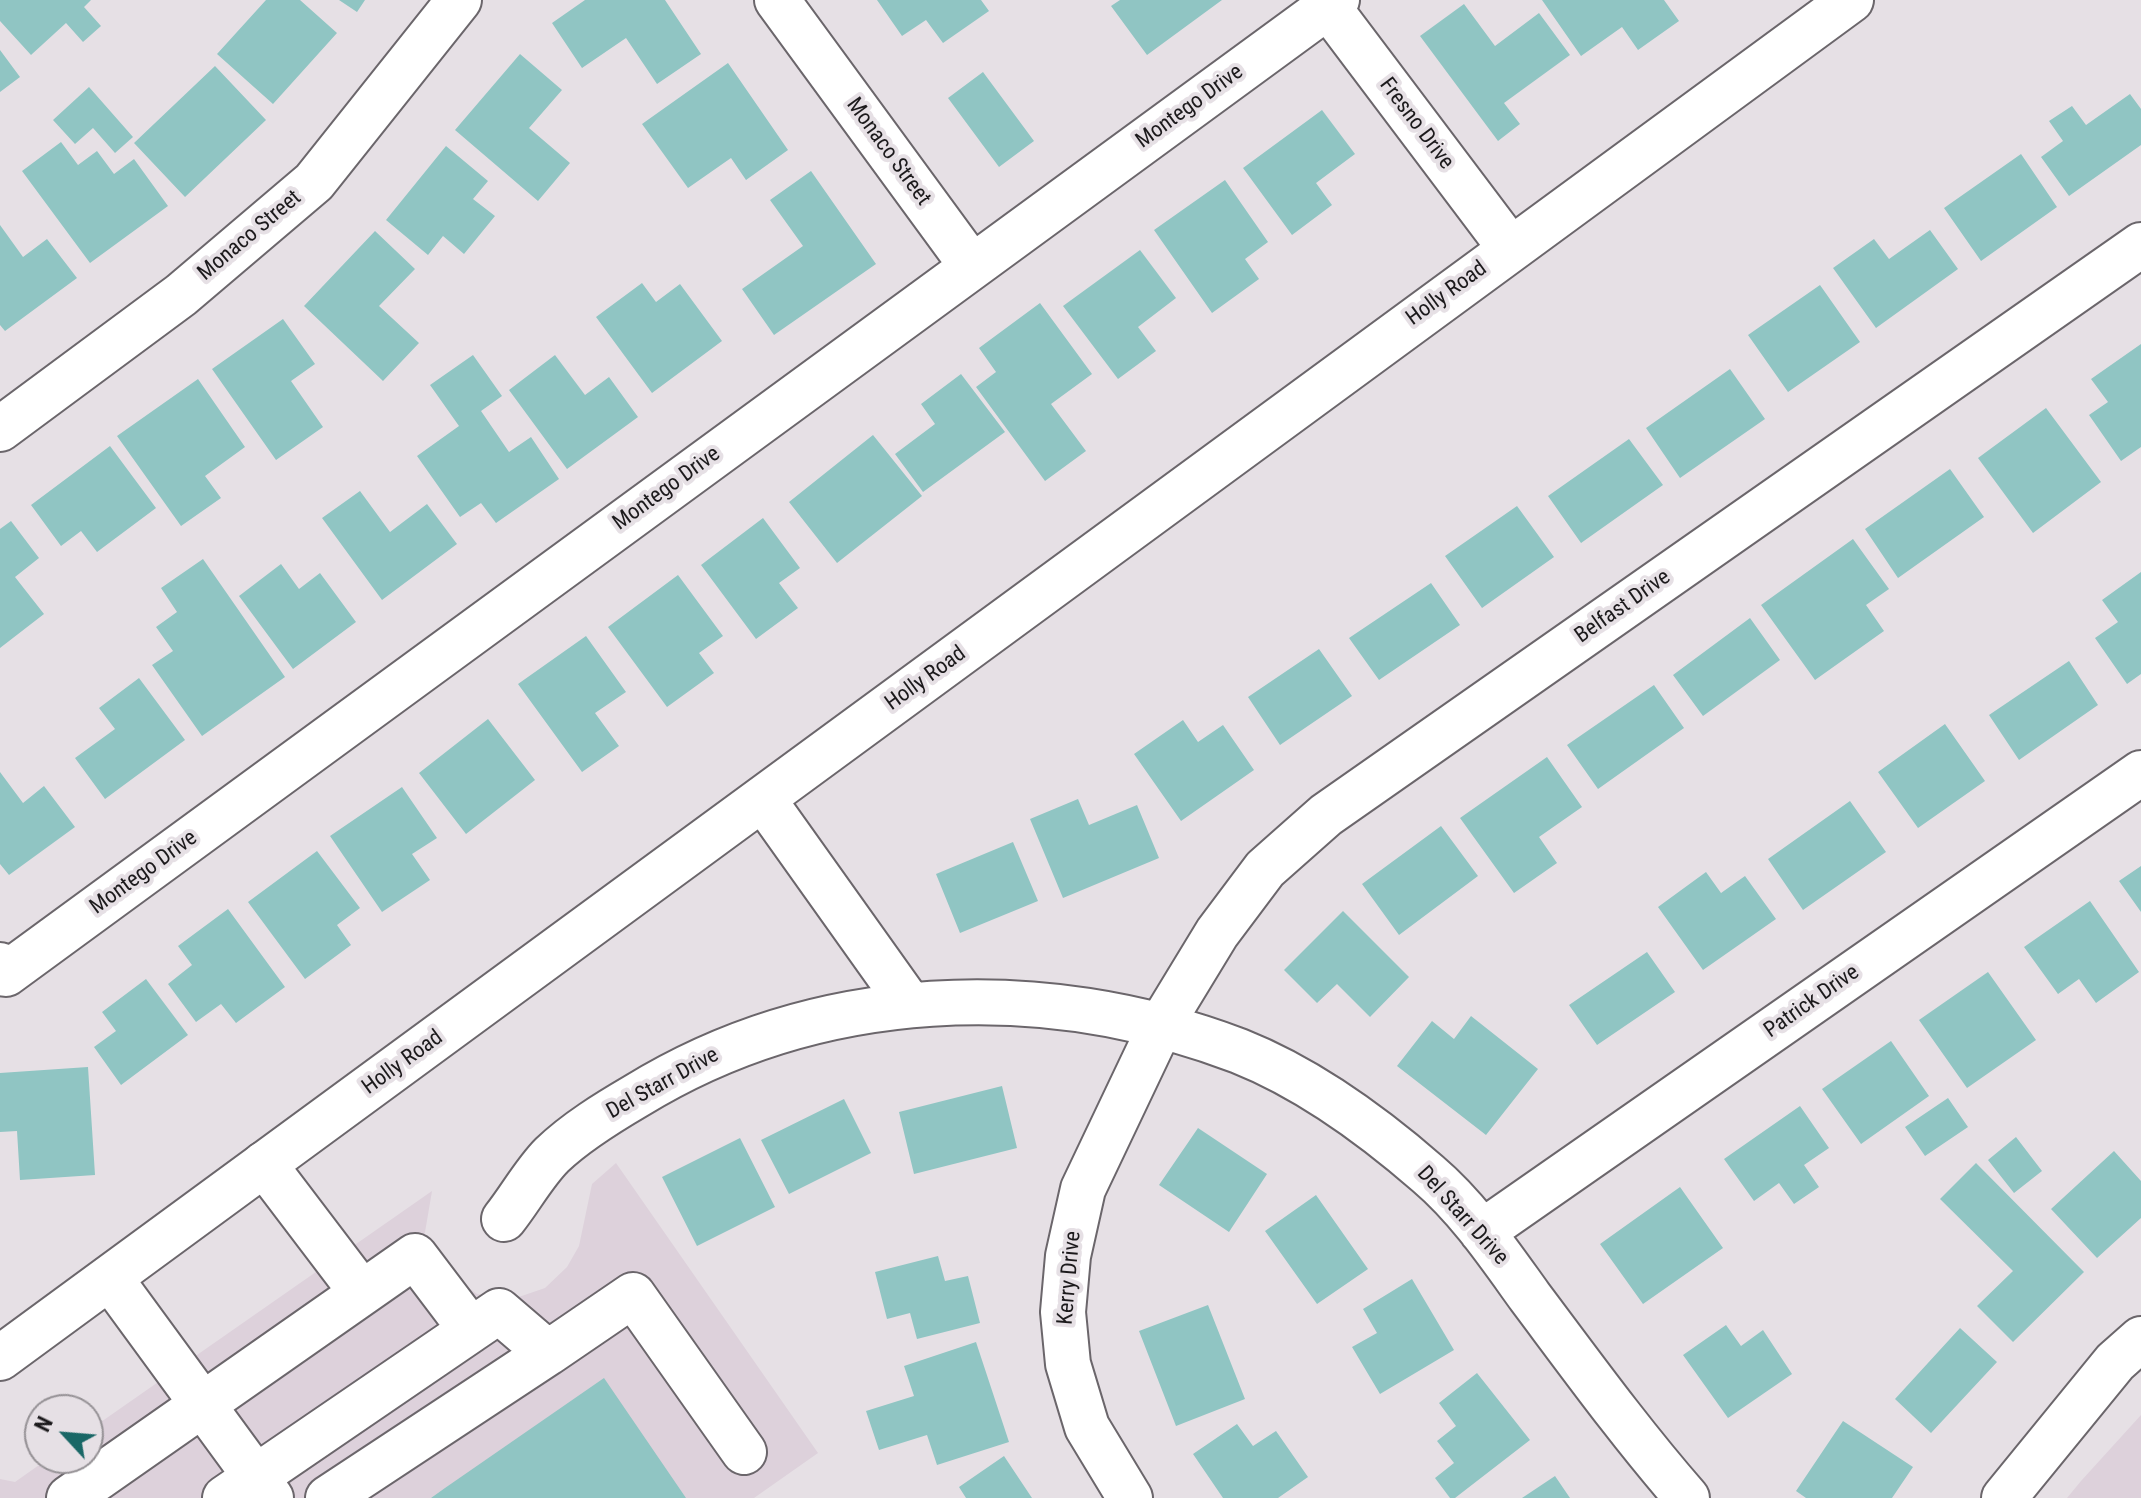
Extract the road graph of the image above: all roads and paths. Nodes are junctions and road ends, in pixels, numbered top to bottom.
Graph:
1 (459, 0) edge
2 (777, 0) edge
3 (1851, 0) edge
4 (1329, 2) edge
5 (2141, 245) edge
6 (1510, 248) junction
7 (971, 265) junction
8 (0, 429) edge
9 (2141, 773) edge
10 (763, 799) junction
11 (0, 965) edge
12 (909, 1004) junction
13 (1161, 1025) junction
14 (264, 1164) junction
15 (504, 1219) dead end
16 (1482, 1232) junction
17 (110, 1278) junction
18 (362, 1293) junction
19 (471, 1330) junction
20 (2141, 1339) edge
21 (548, 1353) junction
22 (0, 1358) edge
23 (204, 1404) junction
24 (744, 1452) dead end
25 (250, 1490) edge
26 (69, 1498) edge
27 (328, 1498) edge
28 (1130, 1498) edge
29 (1687, 1498) edge
30 (2004, 1498) edge

1 - 8 street, Monaco Street
2 - 7 street, Monaco Street
3 - 6 street, Holly Road
4 - 6 street, Fresno Drive
4 - 7 street, Montego Drive
5 - 13 street, Belfast Drive
6 - 10 street, Holly Road
7 - 11 street, Montego Drive
9 - 16 street, Patrick Drive
10 - 12 street
10 - 14 street, Holly Road
12 - 13 street, Del Starr Drive
12 - 15 street, Del Starr Drive
13 - 16 street, Del Starr Drive
13 - 28 street, Kerry Drive
14 - 17 street, Holly Road
14 - 18 street
16 - 29 street, Del Starr Drive
17 - 22 street, Holly Road
17 - 23 street
18 - 19 street
18 - 23 street
19 - 21 street
19 - 25 street
20 - 30 street
21 - 24 street
21 - 27 street
23 - 25 street
23 - 26 street

